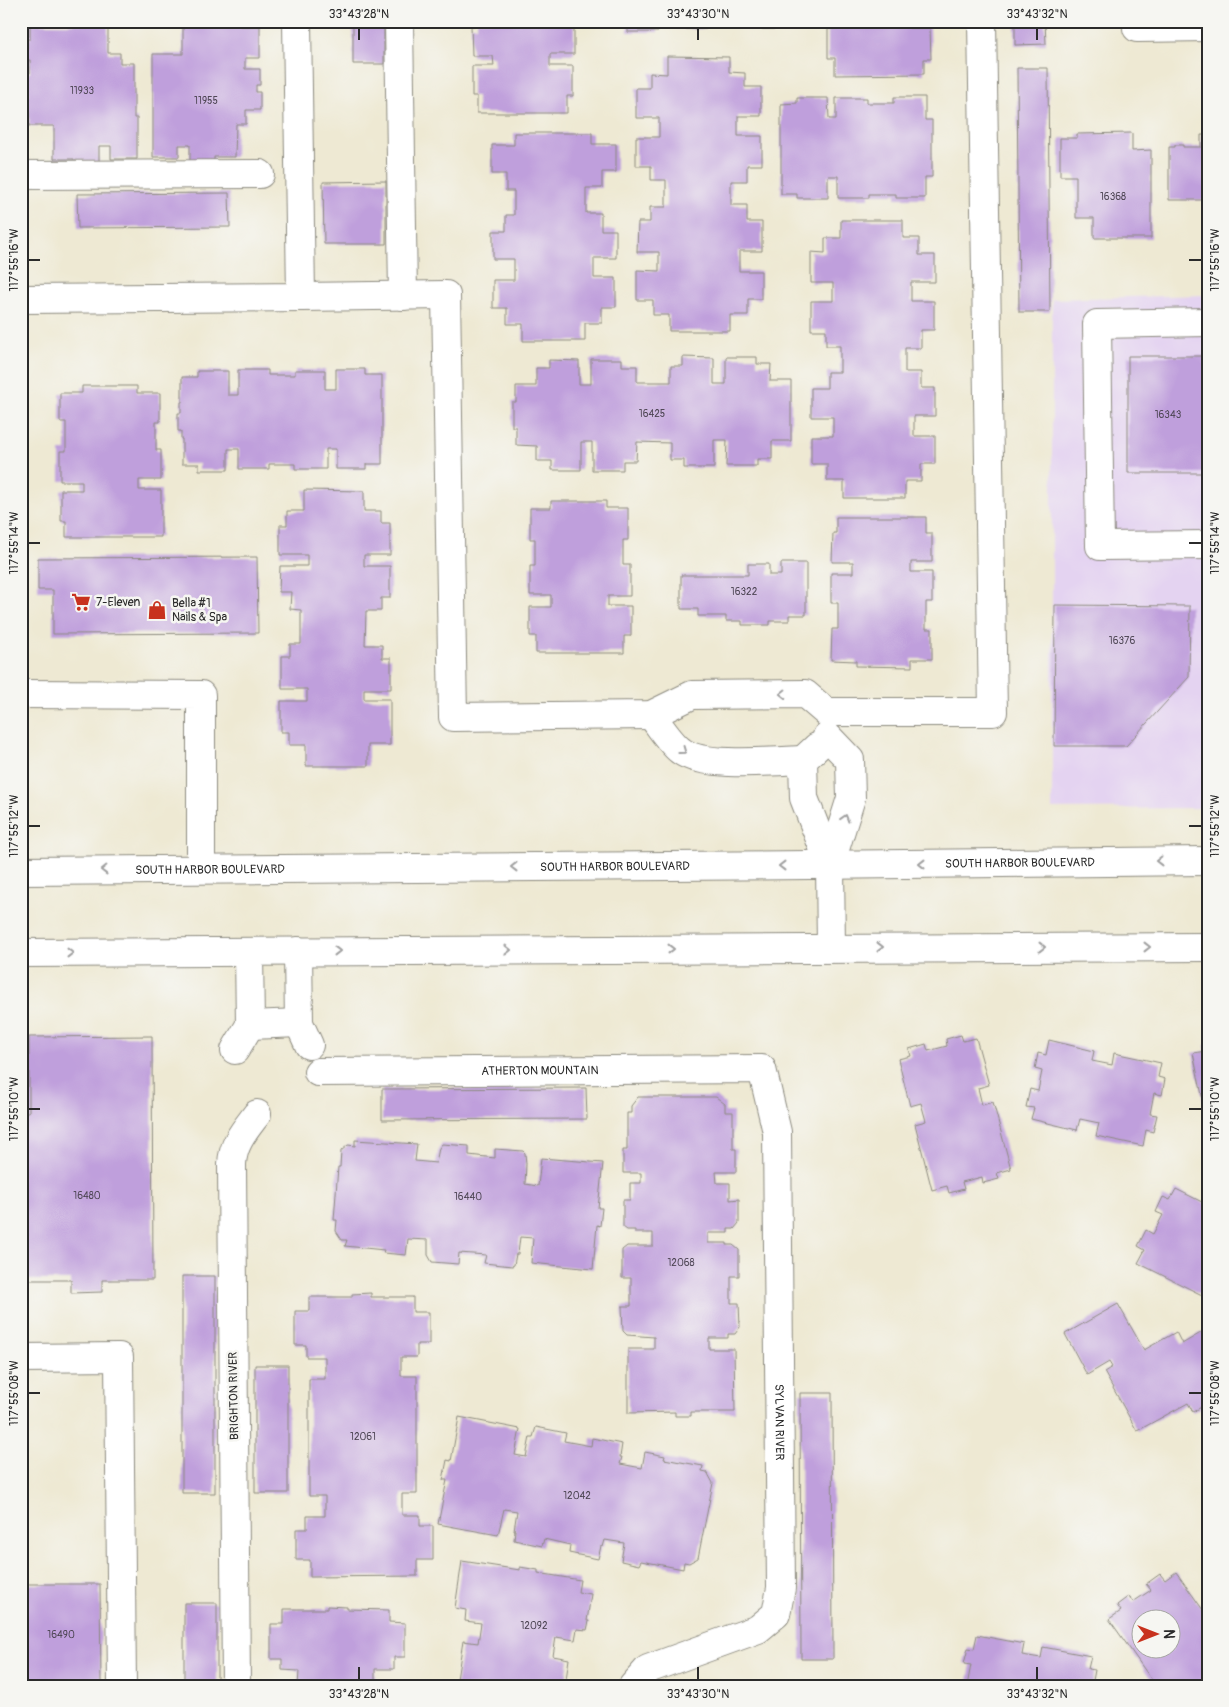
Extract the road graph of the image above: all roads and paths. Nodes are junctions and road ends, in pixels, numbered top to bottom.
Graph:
1 (297, 21) edge
2 (399, 21) edge
3 (982, 21) edge
4 (1208, 27) edge
5 (1136, 28) dead end
6 (260, 174) dead end
7 (21, 175) edge
8 (403, 296) junction
9 (301, 297) junction
10 (21, 300) edge
11 (1208, 322) edge
12 (1208, 545) edge
13 (21, 694) edge
14 (651, 715) junction
15 (826, 724) junction
16 (803, 760) junction
17 (1208, 861) edge
18 (830, 865) junction
19 (201, 869) junction
20 (21, 871) edge
21 (1208, 946) edge
22 (831, 948) junction
23 (298, 951) junction
24 (249, 952) junction
25 (21, 953) edge
26 (250, 1025) junction
27 (236, 1050) dead end
28 (762, 1069) joint
29 (318, 1072) dead end
30 (257, 1114) dead end
31 (21, 1358) edge
32 (122, 1686) edge
33 (236, 1686) edge
34 (632, 1686) edge

1 - 9 main road
2 - 8 main road
3 - 15 main road
4 - 5 main road
6 - 7 main road
8 - 9 main road
8 - 14 main road
9 - 10 main road
11 - 12 main road
13 - 19 main road
15 -> 14 main road
14 -> 16 main road
15 - 16 main road
18 -> 15 main road
16 - 18 main road
17 -> 18 main road, SOUTH HARBOR BOULEVARD
18 -> 19 main road, SOUTH HARBOR BOULEVARD
18 - 22 main road
19 -> 20 main road, SOUTH HARBOR BOULEVARD
22 -> 21 main road
23 -> 22 main road
23 - 24 main road
23 - 26 main road
25 -> 24 main road
24 - 26 main road
26 - 27 main road
28 - 29 main road, ATHERTON MOUNTAIN
28 - 34 main road, SYLVAN RIVER
30 - 33 main road, BRIGHTON RIVER
31 - 32 main road

